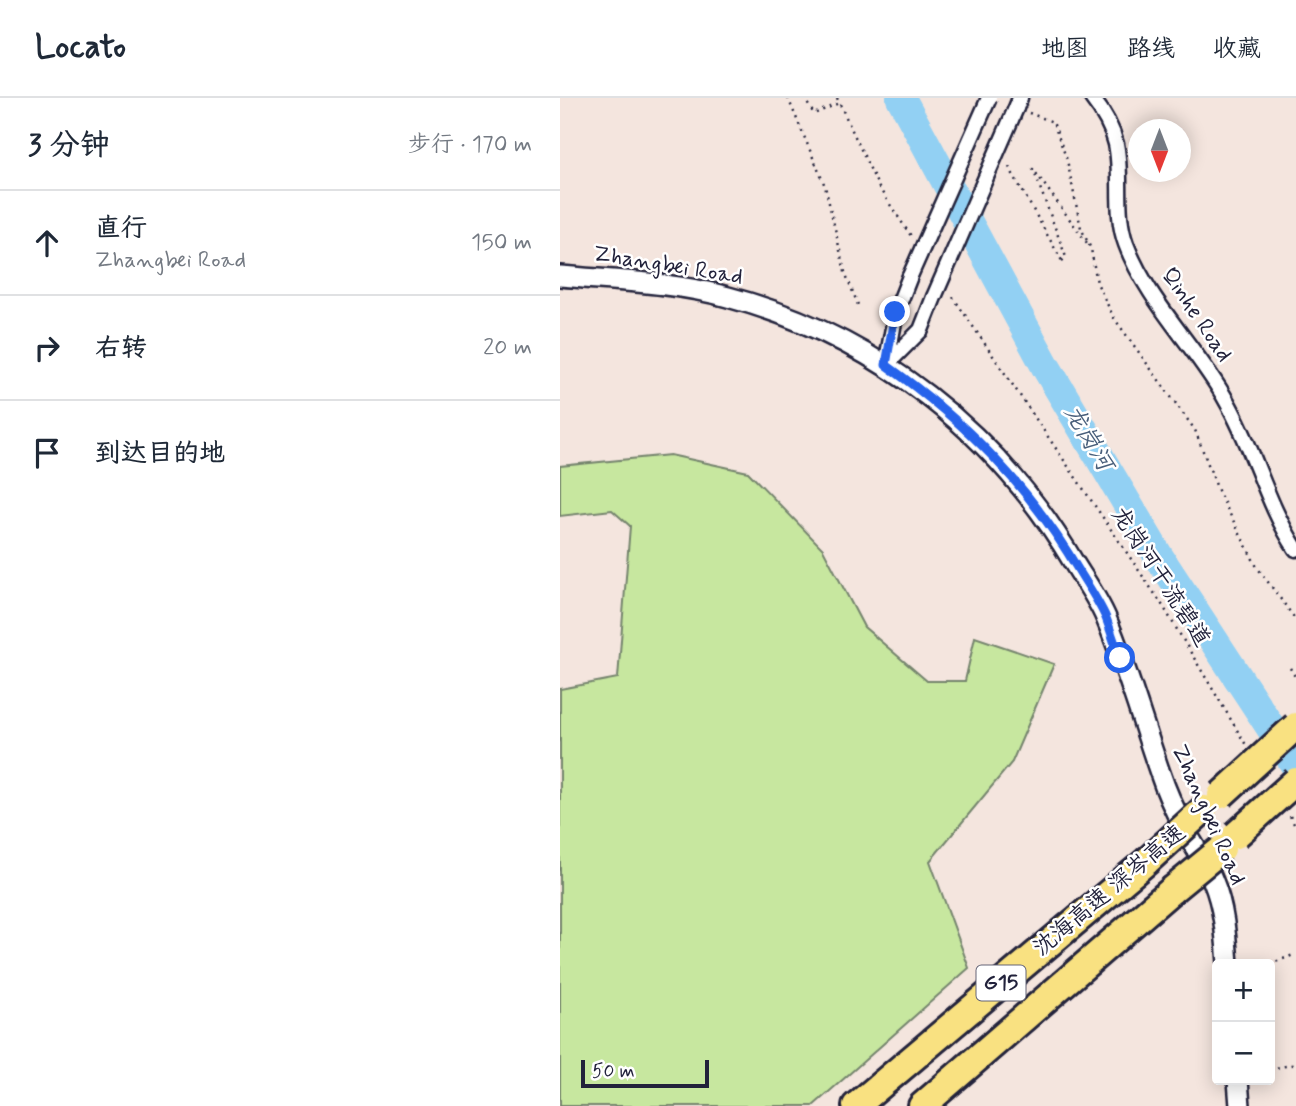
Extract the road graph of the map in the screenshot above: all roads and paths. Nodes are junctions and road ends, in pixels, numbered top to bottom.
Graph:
1 (788, 98) edge
2 (804, 98) edge
3 (837, 98) edge
4 (989, 98) edge
5 (1092, 98) edge
6 (839, 103) junction
7 (1018, 103) edge
8 (1009, 166) dead end
9 (915, 241) dead end
10 (1091, 249) junction
11 (560, 276) edge
12 (952, 295) dead end
13 (858, 304) dead end
14 (886, 365) junction
15 (1296, 549) edge
16 (1296, 620) edge
17 (1290, 668) dead end
18 (1296, 678) edge
19 (1296, 726) edge
20 (1252, 754) dead end
21 (1296, 781) edge
22 (1286, 810) dead end
23 (1296, 828) edge
24 (1296, 954) edge
25 (1227, 959) edge
26 (1275, 962) edge
27 (1296, 1064) edge
28 (1275, 1068) edge
29 (1238, 1085) edge
30 (856, 1106) edge
31 (922, 1106) edge
32 (1240, 1106) edge

1 - 13 path
2 - 6 path
3 - 6 path
4 - 14 street, bridge
5 - 15 street, Qinhe Road
6 - 9 path
7 - 10 path
7 - 14 street, bridge
8 - 10 path
10 - 16 path
11 - 14 street, Zhangbei Road
12 - 20 path, 龙岗河干流碧道
14 - 25 street, Zhangbei Road
17 - 18 path
19 - 30 highway, 沈海高速 深岑高速 / G15, bridge
21 - 31 highway, 沈海高速 深岑高速 / G15, bridge
22 - 23 path
24 - 26 path
27 - 28 path
29 - 32 street

